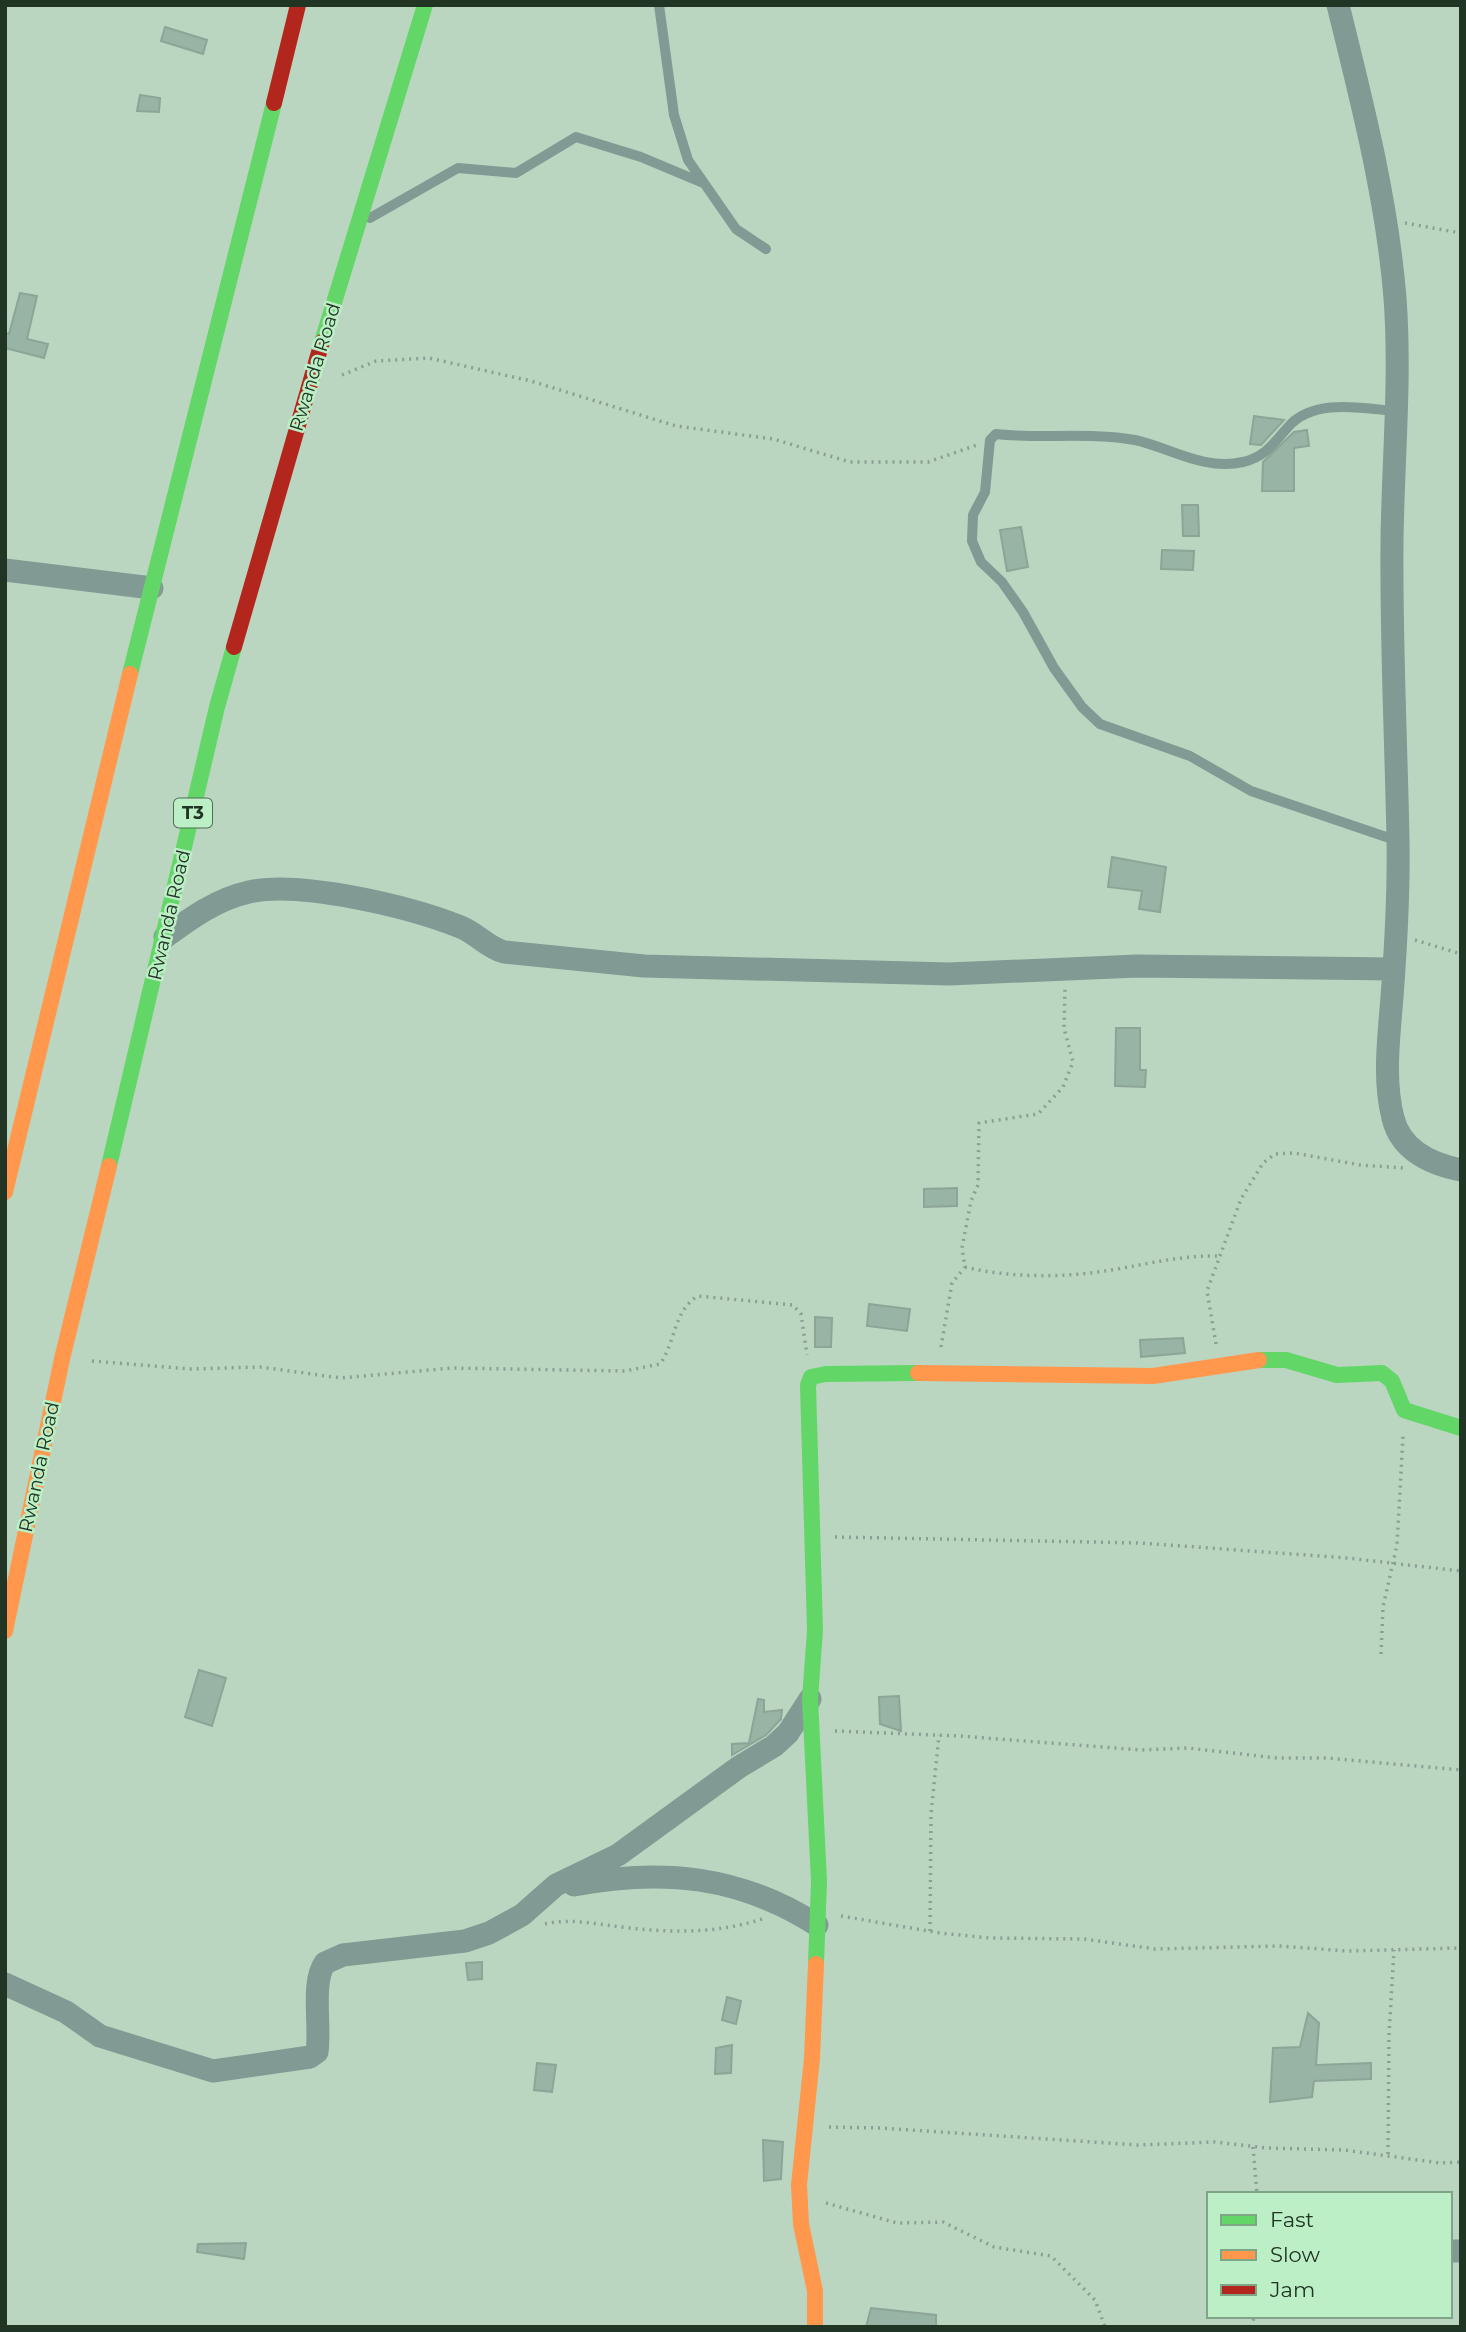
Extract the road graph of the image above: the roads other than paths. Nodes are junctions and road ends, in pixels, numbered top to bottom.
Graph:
1 (298, 5) edge
2 (425, 5) edge
3 (659, 5) edge
4 (1338, 5) edge
5 (703, 183) junction
6 (358, 225) junction
7 (766, 249) dead end
8 (1394, 411) junction
9 (5, 570) edge
10 (152, 588) junction
11 (1398, 841) junction
12 (165, 937) junction
13 (1394, 968) junction
14 (1461, 1170) edge
15 (5, 1192) edge
16 (1461, 1428) edge
17 (5, 1631) edge
18 (810, 1699) junction
19 (551, 1890) junction
20 (818, 1919) junction
21 (5, 1984) edge
22 (815, 2327) edge

1 - 10 main road
2 - 6 main road, Rwanda Road / T3
3 - 5 lane
4 - 8 street
5 - 6 lane
5 - 7 lane
6 - 12 main road, Rwanda Road / T3
8 - 11 street
8 - 11 lane
9 - 10 street
10 - 15 main road
11 - 13 street
12 - 13 street
12 - 17 main road, Rwanda Road / T3
13 - 14 street
16 - 18 main road
18 - 19 street
18 - 20 main road
19 - 20 street
19 - 21 street
20 - 22 main road

